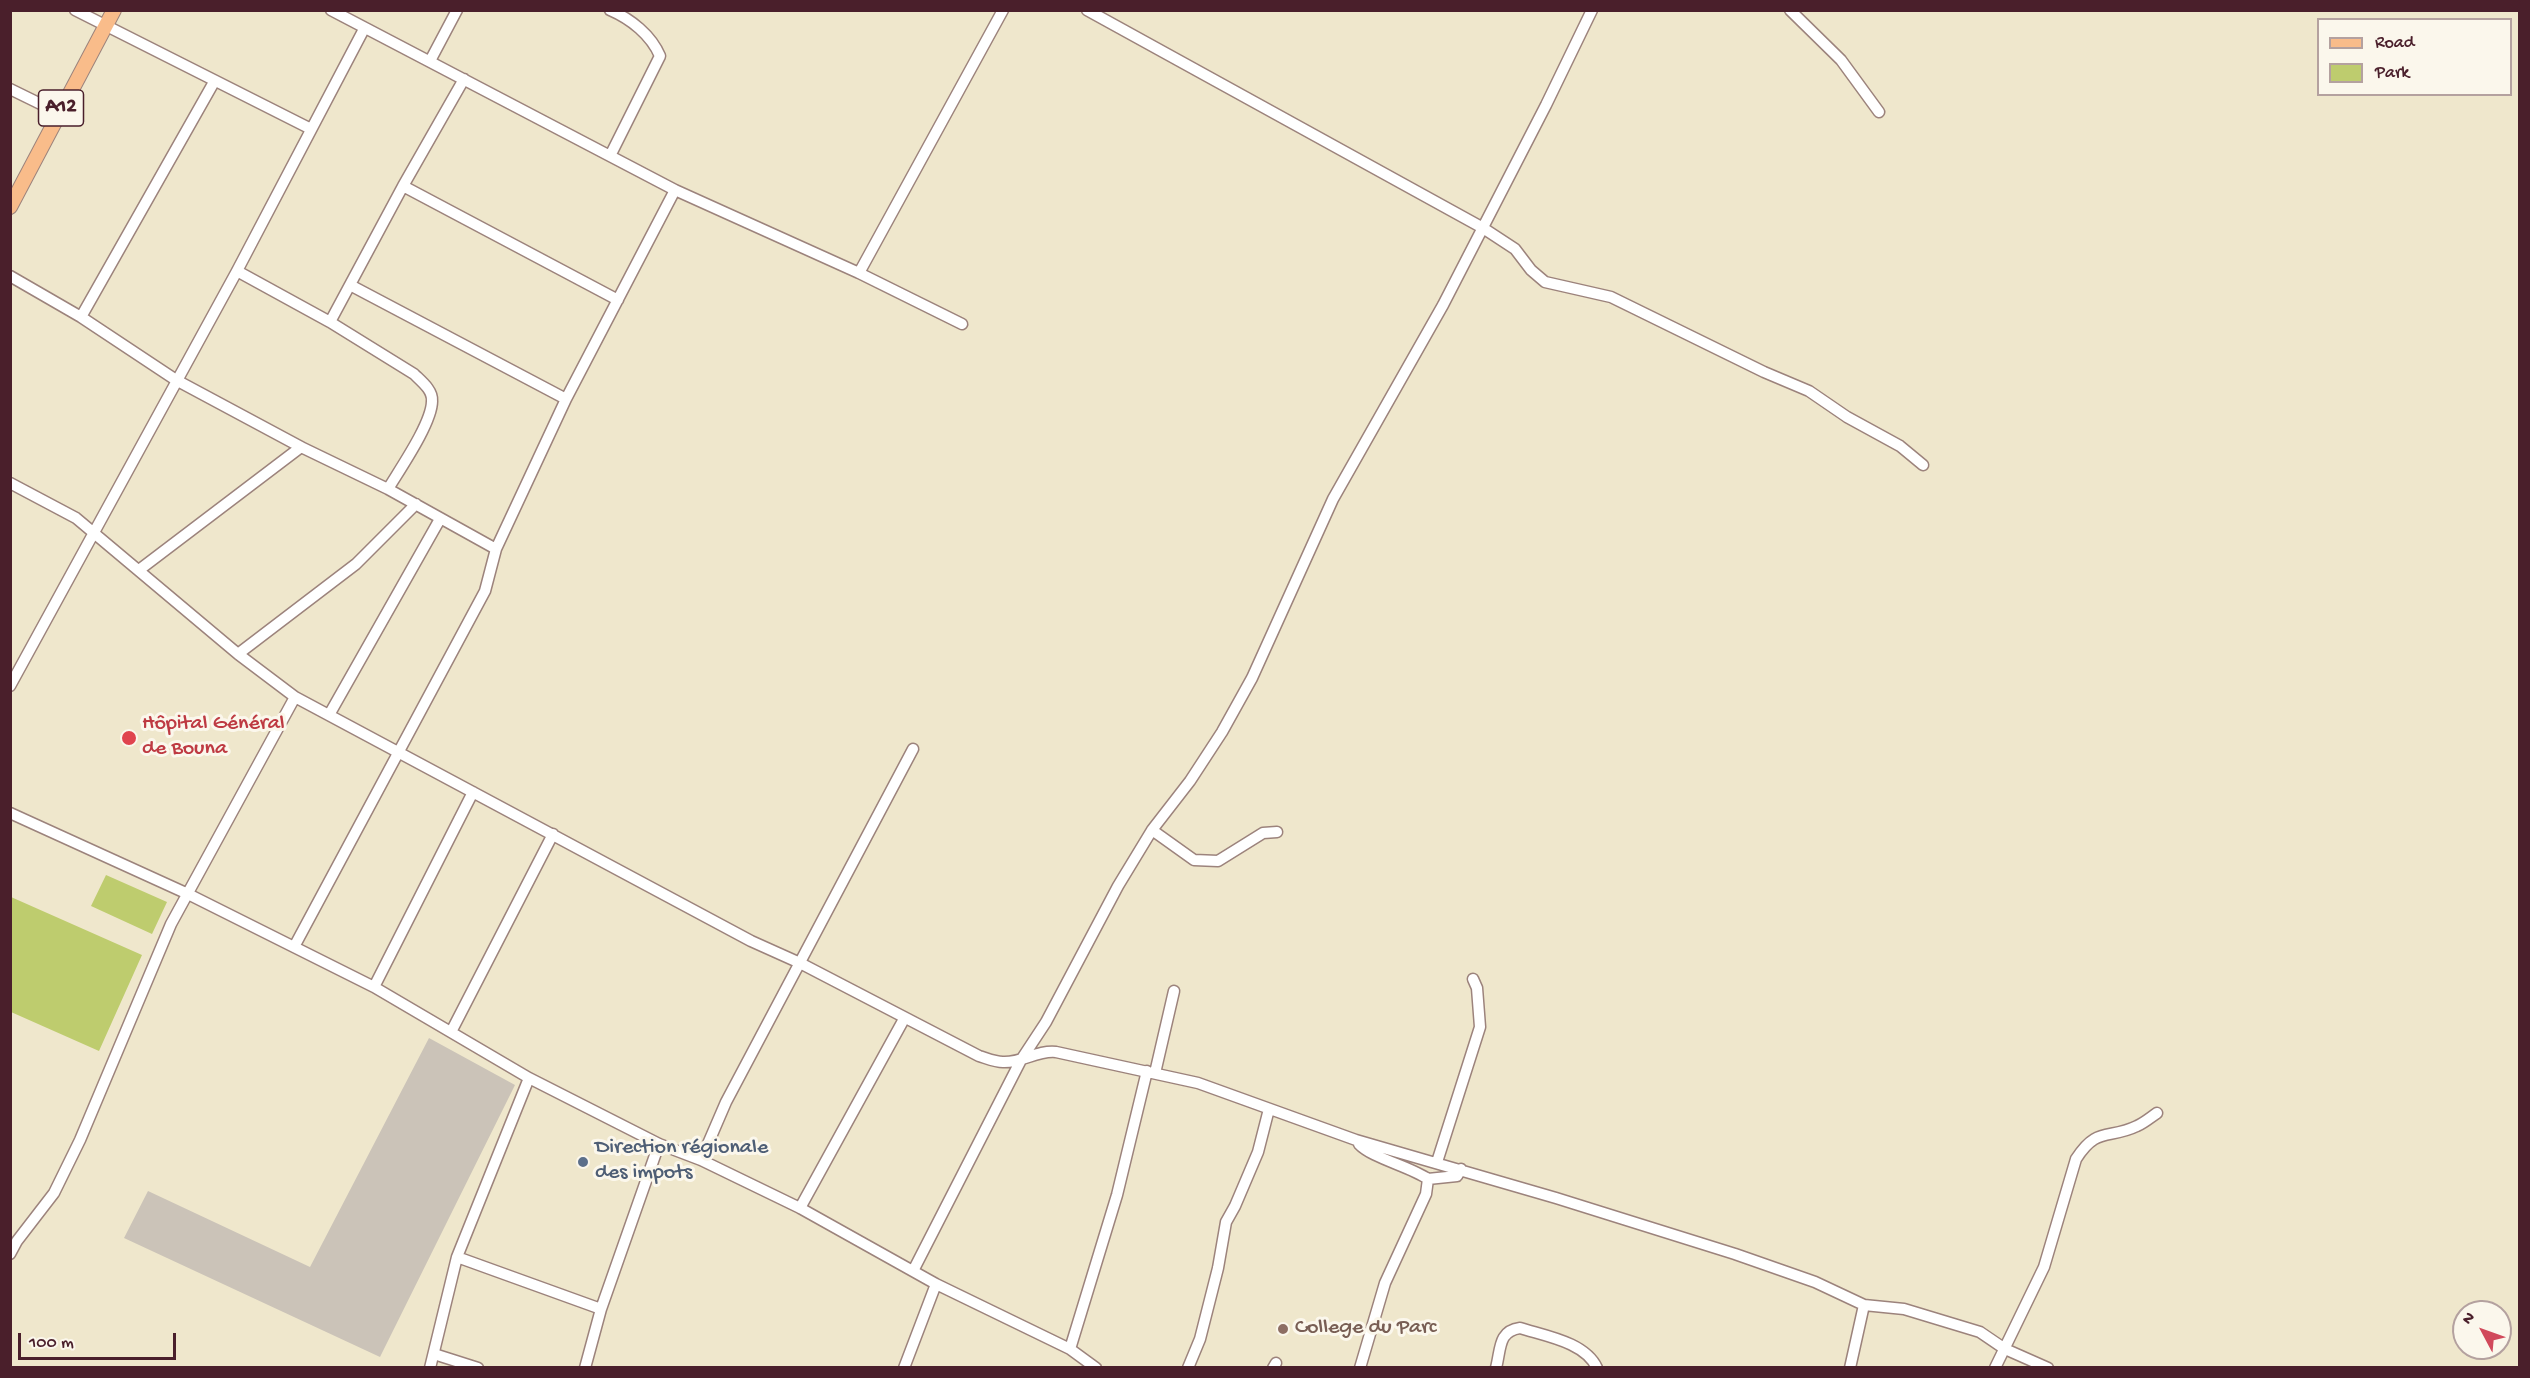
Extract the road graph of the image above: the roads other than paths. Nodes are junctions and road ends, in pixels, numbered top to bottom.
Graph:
1 (75, 10) edge
2 (114, 10) edge
3 (331, 10) edge
4 (457, 10) edge
5 (610, 10) edge
6 (1003, 10) edge
7 (1088, 10) edge
8 (1592, 10) edge
9 (1790, 10) edge
10 (105, 27) junction
11 (364, 29) junction
12 (430, 61) junction
13 (464, 79) junction
14 (214, 82) junction
15 (10, 89) edge
16 (1879, 112) dead end
17 (59, 113) junction
18 (311, 129) junction
19 (610, 156) junction
20 (403, 186) junction
21 (675, 190) junction
22 (10, 207) edge
23 (1483, 228) junction
24 (237, 271) junction
25 (859, 273) junction
26 (10, 276) edge
27 (350, 285) junction
28 (618, 300) junction
29 (81, 317) junction
30 (330, 322) junction
31 (962, 324) dead end
32 (176, 380) junction
33 (566, 399) junction
34 (301, 447) junction
35 (1923, 465) dead end
36 (10, 483) edge
37 (388, 489) junction
38 (416, 504) junction
39 (440, 519) junction
40 (95, 534) junction
41 (496, 549) junction
42 (139, 570) junction
43 (238, 654) junction
44 (10, 686) edge
45 (295, 697) junction
46 (329, 715) junction
47 (913, 749) dead end
48 (399, 753) junction
49 (473, 792) junction
50 (10, 813) edge
51 (1152, 830) junction
52 (1277, 832) dead end
53 (553, 834) junction
54 (188, 894) junction
55 (294, 947) junction
56 (800, 963) junction
57 (1473, 979) dead end
58 (375, 987) junction
59 (1174, 992) dead end
60 (904, 1019) junction
61 (451, 1032) junction
62 (1021, 1060) junction
63 (1151, 1072) junction
64 (529, 1078) junction
65 (1269, 1109) junction
66 (2157, 1113) dead end
67 (1356, 1140) junction
68 (659, 1144) junction
69 (701, 1160) junction
70 (1437, 1162) junction
71 (1461, 1169) junction
72 (1428, 1179) junction
73 (800, 1208) junction
74 (10, 1254) edge
75 (457, 1257) junction
76 (913, 1271) junction
77 (936, 1284) junction
78 (1864, 1305) junction
79 (601, 1309) junction
80 (1070, 1349) junction
81 (2005, 1349) junction
82 (434, 1354) junction
83 (430, 1368) edge
84 (478, 1368) edge
85 (585, 1368) edge
86 (904, 1368) edge
87 (1096, 1368) edge
88 (1188, 1368) edge
89 (1360, 1368) edge
90 (1496, 1368) edge
91 (1597, 1368) edge
92 (1850, 1368) edge
93 (1995, 1368) edge
94 (2048, 1368) edge

1 - 10 street
2 - 10 main road, A12
3 - 11 street
4 - 12 street
5 - 19 street
6 - 25 street
7 - 23 street
8 - 23 street
9 - 16 street
10 - 14 street
10 - 17 main road, A12
11 - 12 street
11 - 18 street
12 - 13 street
13 - 19 street
13 - 20 street
14 - 18 street
14 - 29 street
15 - 17 street
17 - 22 main road, A12
18 - 24 street
19 - 21 street
20 - 27 street
20 - 28 street
21 - 25 street
21 - 28 street
23 - 35 street
23 - 51 street
24 - 30 street
24 - 32 street
25 - 31 street
26 - 29 street
27 - 30 street
27 - 33 street
28 - 33 street
29 - 32 street
30 - 37 street
32 - 34 street
32 - 40 street
33 - 41 street
34 - 37 street
34 - 42 street
36 - 40 street
37 - 38 street
38 - 39 street
38 - 43 street
39 - 41 street
39 - 46 street
40 - 42 street
40 - 44 street
41 - 48 street
42 - 43 street
43 - 45 street
45 - 46 street
45 - 54 street
46 - 48 street
47 - 56 street
48 - 49 street
48 - 55 street
49 - 53 street
49 - 58 street
50 - 54 street
51 - 52 street
51 - 62 street
53 - 56 street
53 - 61 street
54 - 55 street
54 - 74 street
55 - 58 street
56 - 60 street
56 - 69 street
57 - 70 street
58 - 61 street
59 - 63 street
60 - 62 street
60 - 73 street
61 - 64 street
62 - 63 street
62 - 76 street
63 - 65 street
63 - 80 street
64 - 68 street
64 - 75 street
65 - 67 street
65 - 88 street
66 - 81 street
67 - 70 street
67 - 72 street
68 - 69 street
68 - 79 street
69 - 73 street
70 - 71 street
71 - 72 street
71 - 78 street
72 - 89 street
73 - 76 street
75 - 79 street
75 - 82 street
76 - 77 street
77 - 80 street
77 - 86 street
78 - 81 street
78 - 92 street
79 - 85 street
80 - 87 street
81 - 93 street
81 - 94 street
82 - 83 street
82 - 84 street
90 - 91 street

